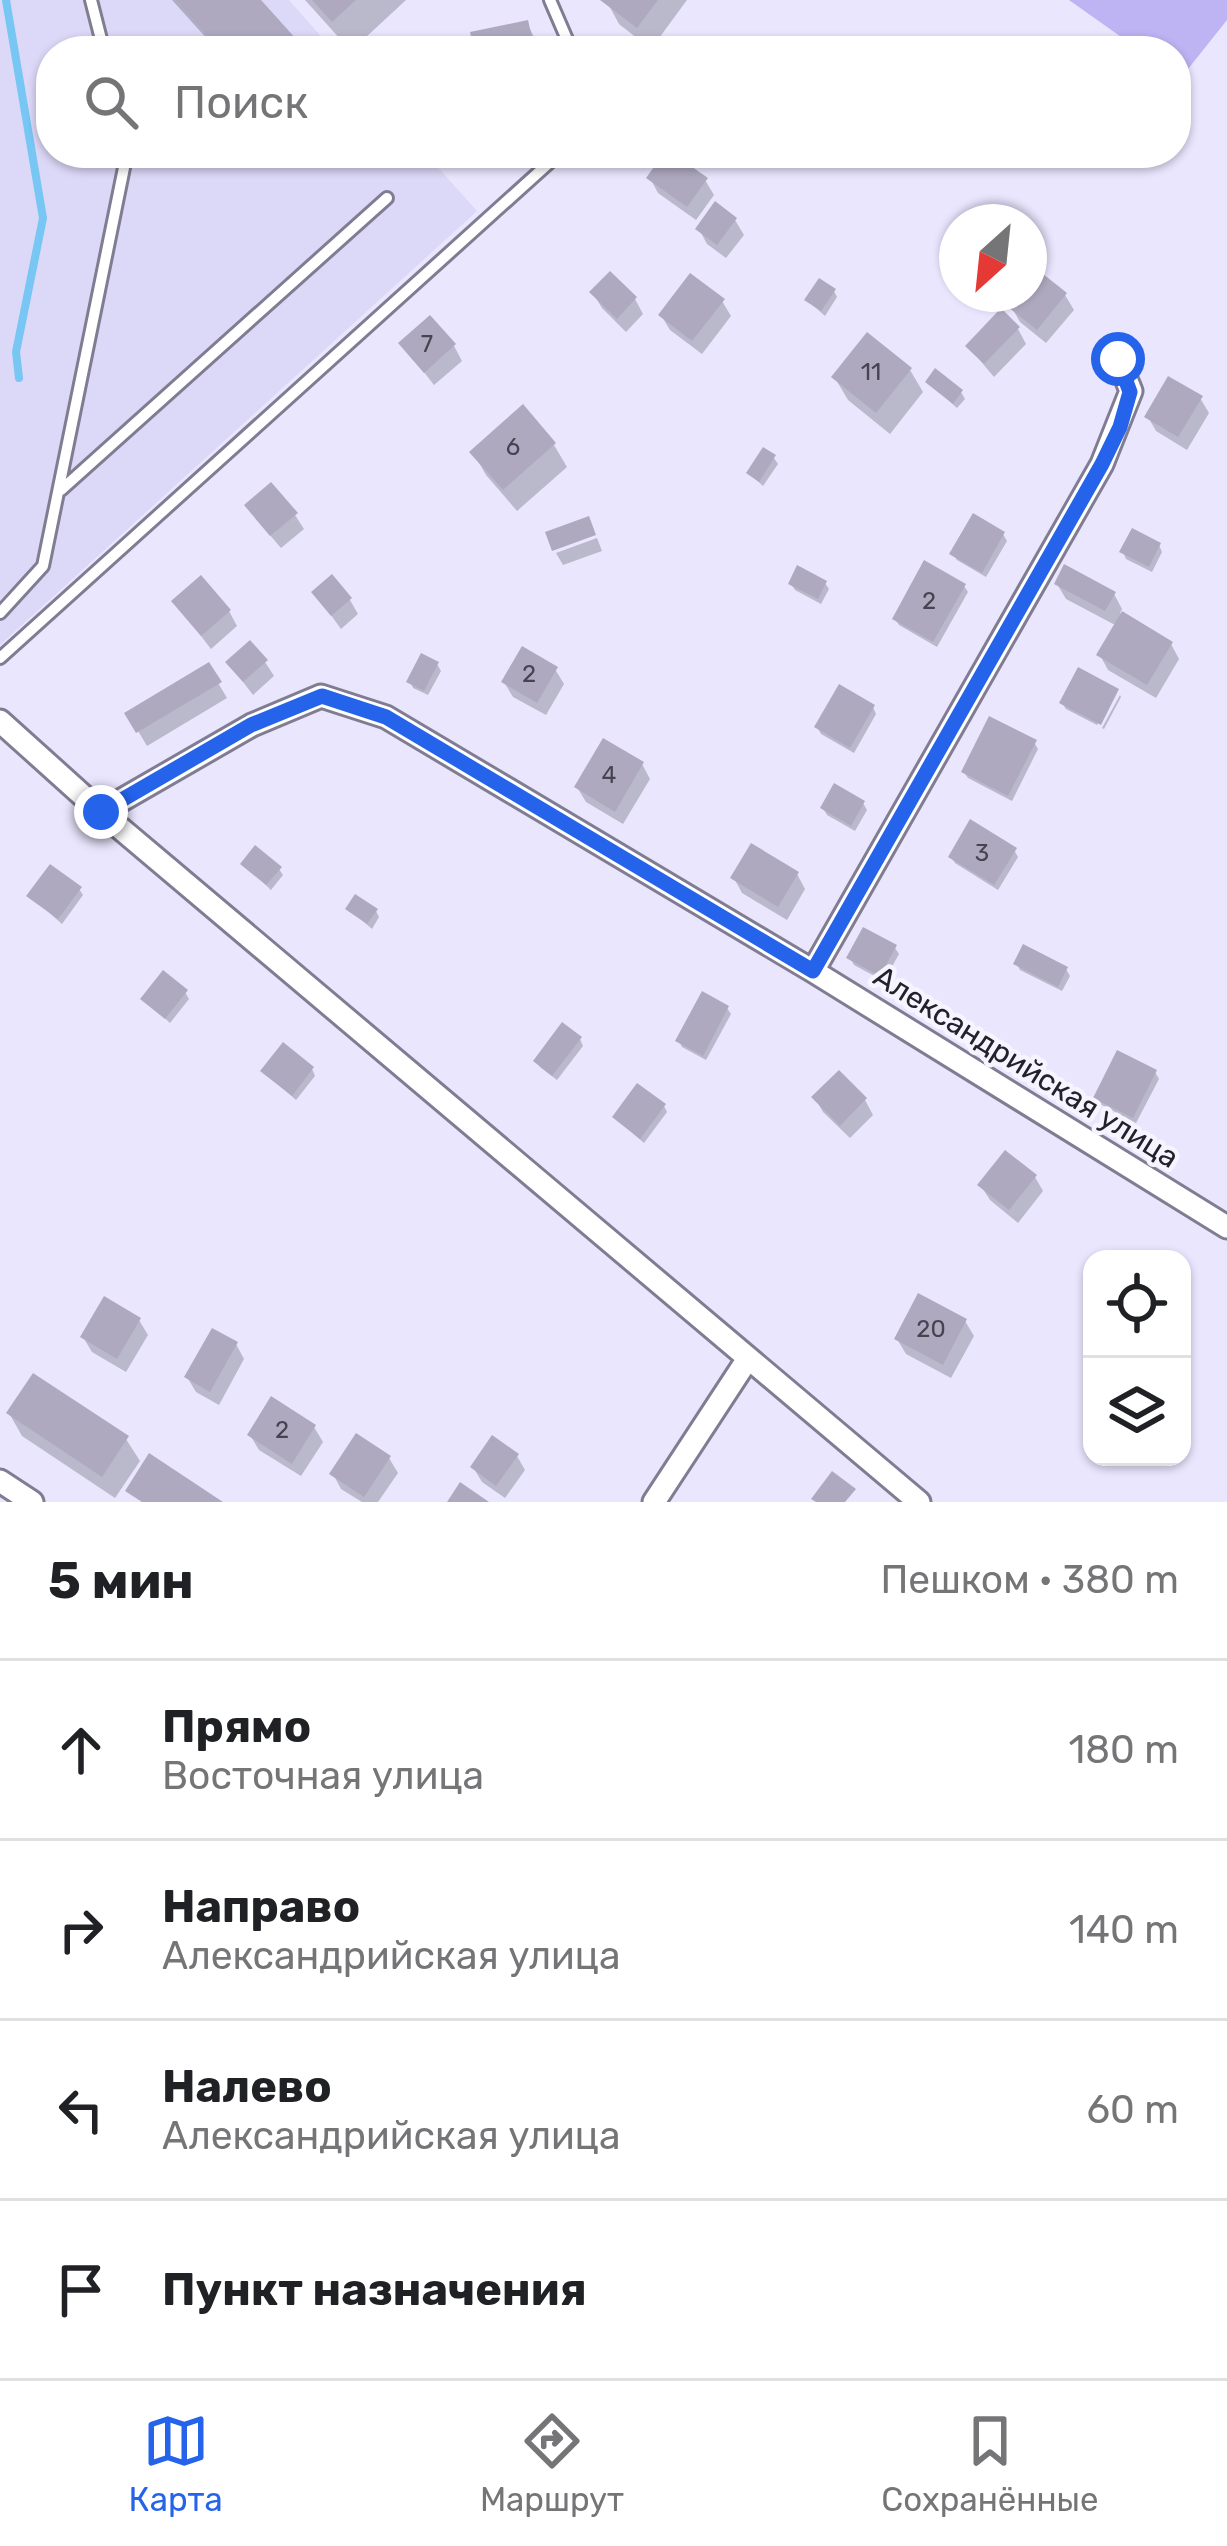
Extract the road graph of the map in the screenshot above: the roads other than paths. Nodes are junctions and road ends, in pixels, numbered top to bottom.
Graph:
1 (91, 0) edge
2 (550, 0) edge
3 (100, 36) edge
4 (566, 36) edge
5 (124, 168) edge
6 (543, 168) edge
7 (387, 198) dead end
8 (1118, 359) dead end
9 (58, 492) junction
10 (0, 613) edge
11 (0, 658) edge
12 (0, 721) edge
13 (101, 812) junction
14 (813, 971) junction
15 (1227, 1227) edge
16 (747, 1360) junction
17 (0, 1481) edge
18 (32, 1502) edge
19 (654, 1502) edge
20 (919, 1502) edge

1 - 3 lane
2 - 4 lane
5 - 9 lane
6 - 11 lane
7 - 9 lane
8 - 14 street
9 - 10 lane
12 - 13 street
13 - 14 street, Александрийская улица
13 - 16 street
14 - 15 street, Александрийская улица
16 - 19 street
16 - 20 street
17 - 18 street

